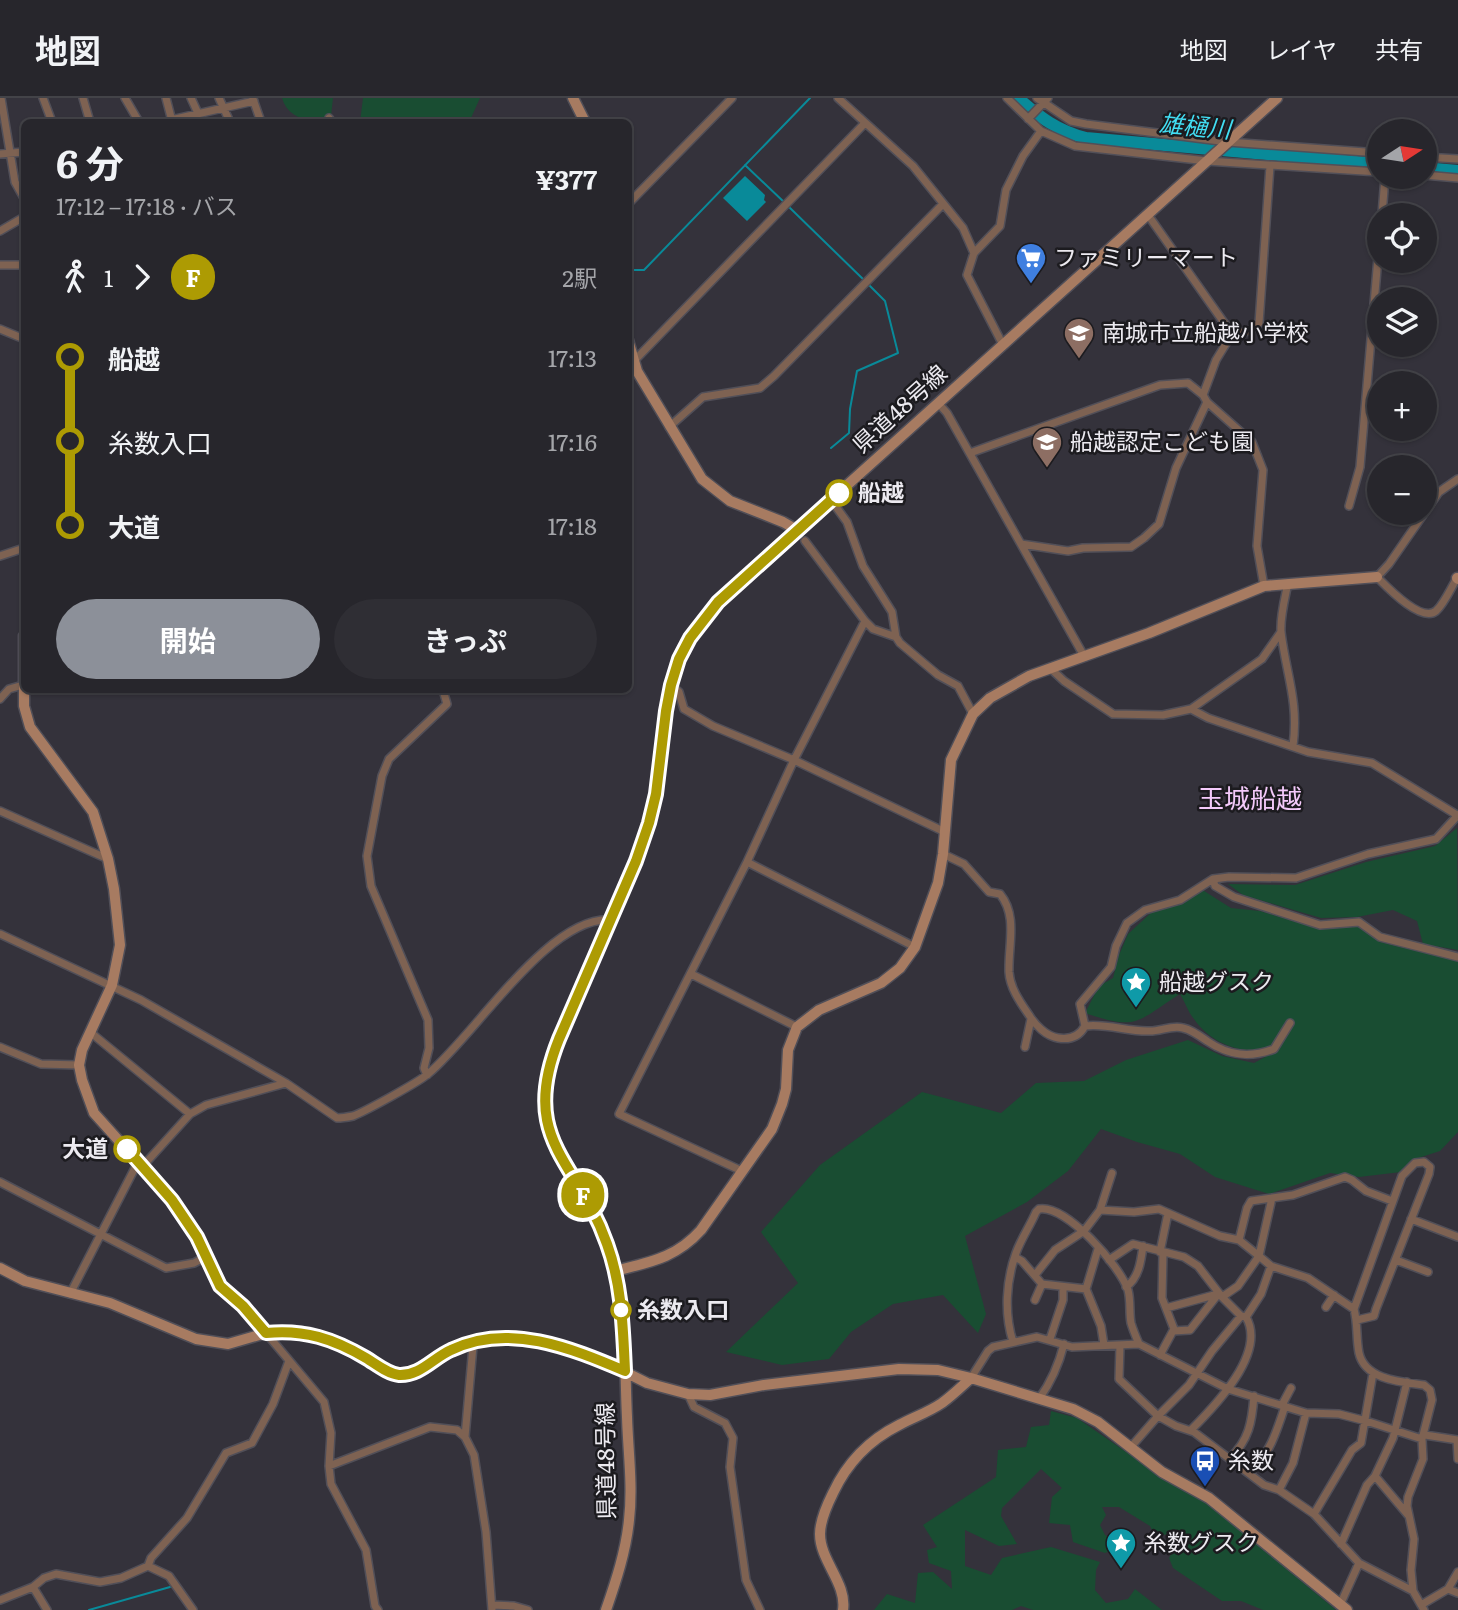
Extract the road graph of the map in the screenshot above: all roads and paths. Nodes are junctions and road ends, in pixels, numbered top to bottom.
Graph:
1 (1, 98) edge
2 (43, 98) edge
3 (83, 98) edge
4 (125, 98) edge
5 (166, 98) edge
6 (191, 98) edge
7 (219, 98) edge
8 (573, 98) edge
9 (732, 98) edge
10 (838, 98) edge
11 (1007, 98) edge
12 (1277, 98) edge
13 (254, 100) edge
14 (1043, 100) edge
15 (223, 107) junction
16 (199, 113) junction
17 (51, 119) edge
18 (89, 119) edge
19 (137, 119) edge
20 (171, 119) edge
21 (179, 119) edge
22 (201, 119) edge
23 (229, 119) edge
24 (260, 119) edge
25 (584, 119) edge
26 (1028, 119) junction
27 (865, 123) junction
28 (1041, 131) junction
29 (1227, 144) junction
30 (21, 152) edge
31 (1367, 152) edge
32 (12, 153) junction
33 (0, 154) edge
34 (1437, 158) edge
35 (1209, 159) junction
36 (1458, 159) edge
37 (1270, 166) junction
38 (1367, 171) edge
39 (1437, 176) edge
40 (1458, 178) edge
41 (21, 193) edge
42 (632, 201) edge
43 (942, 205) junction
44 (1148, 215) junction
45 (21, 219) edge
46 (0, 220) edge
47 (3, 230) edge
48 (974, 253) junction
49 (0, 265) edge
50 (21, 265) edge
51 (1377, 273) edge
52 (0, 329) edge
53 (1232, 334) junction
54 (21, 338) edge
55 (1003, 345) junction
56 (633, 368) edge
57 (1203, 394) junction
58 (1207, 402) junction
59 (939, 403) junction
60 (670, 427) junction
61 (970, 453) junction
62 (1458, 478) edge
63 (831, 500) junction
64 (1349, 506) dead end
65 (797, 530) junction
66 (805, 541) dead end
67 (1021, 544) junction
68 (21, 549) edge
69 (0, 556) edge
70 (1377, 577) junction
71 (1457, 579) edge
72 (1288, 582) junction
73 (1264, 586) junction
74 (865, 621) junction
75 (1281, 632) junction
76 (896, 637) junction
77 (1084, 656) junction
78 (1050, 668) junction
79 (671, 685) junction
80 (21, 686) edge
81 (23, 693) edge
82 (444, 693) edge
83 (0, 699) edge
84 (1191, 709) junction
85 (973, 714) junction
86 (1293, 746) junction
87 (794, 760) junction
88 (0, 811) edge
89 (1457, 815) edge
90 (945, 832) junction
91 (943, 854) junction
92 (108, 859) junction
93 (747, 862) junction
94 (1213, 879) junction
95 (611, 920) junction
96 (0, 934) edge
97 (915, 947) junction
98 (1458, 957) edge
99 (691, 974) junction
100 (112, 985) junction
101 (1031, 1019) junction
102 (1290, 1023) dead end
103 (1085, 1026) junction
104 (797, 1027) junction
105 (90, 1032) junction
106 (0, 1047) edge
107 (1025, 1047) dead end
108 (79, 1065) junction
109 (426, 1075) junction
110 (286, 1083) junction
111 (190, 1114) junction
112 (140, 1164) junction
113 (742, 1171) junction
114 (1112, 1173) dead end
115 (0, 1182) edge
116 (1272, 1198) junction
117 (1392, 1201) junction
118 (1100, 1210) junction
119 (1168, 1213) junction
120 (1412, 1219) junction
121 (1084, 1231) junction
122 (100, 1234) junction
123 (1458, 1237) edge
124 (1239, 1240) junction
125 (1143, 1246) junction
126 (1098, 1249) junction
127 (1161, 1253) junction
128 (207, 1256) junction
129 (1259, 1256) junction
130 (1015, 1257) junction
131 (1109, 1260) junction
132 (1396, 1260) junction
133 (1271, 1266) junction
134 (0, 1268) edge
135 (615, 1271) junction
136 (1428, 1272) dead end
137 (1035, 1275) junction
138 (1042, 1284) junction
139 (1126, 1287) junction
140 (1063, 1288) junction
141 (1086, 1289) junction
142 (70, 1294) junction
143 (1220, 1295) junction
144 (1335, 1295) junction
145 (1035, 1300) dead end
146 (1326, 1307) dead end
147 (1166, 1308) junction
148 (1354, 1309) junction
149 (1243, 1316) junction
150 (1357, 1320) junction
151 (1173, 1331) junction
152 (266, 1333) junction
153 (1050, 1339) junction
154 (479, 1342) junction
155 (1013, 1342) junction
156 (1064, 1344) junction
157 (1139, 1344) junction
158 (1104, 1345) junction
159 (1120, 1345) junction
160 (1160, 1355) junction
161 (289, 1361) junction
162 (625, 1371) junction
163 (1373, 1373) junction
164 (1196, 1374) junction
165 (971, 1378) junction
166 (1407, 1382) junction
167 (1291, 1388) dead end
168 (1228, 1389) junction
169 (688, 1394) junction
170 (1254, 1396) junction
171 (1039, 1399) junction
172 (1283, 1405) junction
173 (1306, 1413) junction
174 (1158, 1416) junction
175 (1366, 1421) junction
176 (1191, 1430) junction
177 (1396, 1431) junction
178 (466, 1437) junction
179 (1423, 1437) junction
180 (1457, 1440) edge
181 (1130, 1448) junction
182 (1230, 1458) junction
183 (1458, 1459) edge
184 (329, 1466) junction
185 (1249, 1473) junction
186 (1375, 1476) junction
187 (1279, 1490) junction
188 (1314, 1514) junction
189 (1408, 1516) junction
190 (1341, 1544) junction
191 (1359, 1563) junction
192 (148, 1566) junction
193 (1458, 1572) edge
194 (33, 1587) junction
195 (1448, 1590) junction
196 (1413, 1591) junction
197 (1458, 1593) edge
198 (0, 1600) edge
199 (493, 1607) edge
200 (1344, 1607) edge
201 (1423, 1607) edge
202 (47, 1610) edge
203 (193, 1610) edge
204 (378, 1610) edge
205 (528, 1610) edge
206 (607, 1610) edge
207 (760, 1610) edge
208 (843, 1610) edge

1 - 32 street
2 - 17 street
3 - 18 street
4 - 19 street
5 - 20 street
6 - 16 street
7 - 15 street
8 - 25 street
9 - 42 street
10 - 27 street
11 - 26 street
12 - 29 street, 県道48号線
13 - 15 street
13 - 24 street
14 - 26 street
14 - 29 street
15 - 16 street
15 - 23 street
16 - 21 street
16 - 22 street
26 - 28 street
27 - 43 street
27 - 56 street
28 - 35 street
28 - 48 street
29 - 31 street
29 - 35 street, 県道48号線
30 - 32 street
32 - 33 street
32 - 41 street
34 - 36 street
35 - 37 street
35 - 44 street, 県道48号線
37 - 38 street
37 - 53 street
39 - 40 street
43 - 48 street
43 - 60 street
44 - 53 street
44 - 55 street, 県道48号線
45 - 47 street
46 - 47 street
48 - 55 street
49 - 50 street
51 - 64 street
52 - 54 street
53 - 57 street
55 - 59 street, 県道48号線
56 - 60 street
57 - 58 street
57 - 61 street
58 - 67 street
58 - 73 street
59 - 61 street
59 - 63 street, 県道48号線
60 - 65 street
61 - 67 street
62 - 70 street
63 - 65 street, 県道48号線
63 - 76 street
65 - 79 street, 県道48号線
66 - 74 street
67 - 77 street
68 - 69 street
70 - 71 street
70 - 72 street
72 - 73 street
72 - 75 street
73 - 77 street
74 - 76 street
74 - 87 street
75 - 84 street
75 - 86 street
76 - 85 street
77 - 78 street
78 - 84 street
78 - 85 street
79 - 87 street
79 - 95 street, 県道48号線
80 - 83 street
81 - 92 street
82 - 109 street
84 - 86 street
85 - 90 street
86 - 89 street
87 - 90 street
87 - 93 street
88 - 92 street
89 - 94 street
90 - 91 street
91 - 97 street
91 - 101 street
92 - 100 street
93 - 97 street
93 - 99 street
94 - 98 street
94 - 103 street
95 - 109 street
95 - 135 street, 県道48号線
96 - 100 street
97 - 104 street
99 - 104 street
99 - 113 street
100 - 105 street
100 - 110 street
101 - 103 street
101 - 107 street
102 - 103 street
104 - 113 street
105 - 108 street
105 - 111 street
106 - 108 street
108 - 112 street
109 - 110 street
110 - 111 street
111 - 112 street
112 - 122 street
112 - 128 street
113 - 135 street
114 - 118 street
115 - 122 street
116 - 117 street
116 - 124 street
116 - 129 street
117 - 120 street
117 - 148 street
118 - 119 street
118 - 121 street
119 - 124 street
119 - 127 street
120 - 123 street
120 - 132 street
121 - 126 street
121 - 130 street
121 - 137 street
122 - 128 street
122 - 142 street
124 - 129 street
125 - 127 street
125 - 131 street
125 - 139 street
126 - 131 street
126 - 141 street
127 - 143 street
127 - 147 street
128 - 152 street
129 - 133 street
129 - 143 street
130 - 137 street
130 - 155 street
131 - 139 street
132 - 136 street
132 - 150 street
133 - 144 street
133 - 149 street
134 - 142 street
135 - 162 street, 県道48号線
137 - 138 street
138 - 140 street
138 - 145 street
139 - 157 street
140 - 141 street
140 - 153 street
141 - 158 street
142 - 152 street
143 - 147 street
143 - 149 street
143 - 151 street
144 - 146 street
144 - 148 street
147 - 151 street
148 - 150 street
149 - 164 street
149 - 168 street
150 - 163 street
151 - 160 street
152 - 154 street
152 - 161 street
153 - 155 street
153 - 156 street
154 - 162 street
154 - 178 street
155 - 165 street
156 - 158 street
156 - 171 street
157 - 159 street
157 - 160 street
158 - 159 street
159 - 174 street
160 - 164 street
161 - 184 street
161 - 192 street
162 - 169 street
162 - 206 street, 県道48号線
163 - 166 street
163 - 175 street
164 - 168 street
164 - 174 street
165 - 169 street
165 - 171 street
165 - 208 street
166 - 177 street
166 - 179 street
167 - 172 street
168 - 170 street
168 - 176 street
169 - 207 street
170 - 172 street
170 - 182 street
171 - 181 street
172 - 173 street
172 - 185 street
173 - 175 street
173 - 187 street
174 - 176 street
174 - 181 street
175 - 177 street
175 - 188 street
176 - 182 street
177 - 179 street
177 - 186 street
178 - 184 street
178 - 199 street
179 - 180 street
179 - 189 street
180 - 183 street
181 - 200 street
182 - 185 street
184 - 204 street
185 - 187 street
186 - 189 street
186 - 190 street
187 - 188 street
188 - 190 street
189 - 196 street
190 - 191 street
191 - 196 street
191 - 200 street
192 - 194 street
192 - 203 street
193 - 195 street
194 - 198 street
194 - 202 street
195 - 197 street
195 - 201 street
196 - 201 street
199 - 205 street

